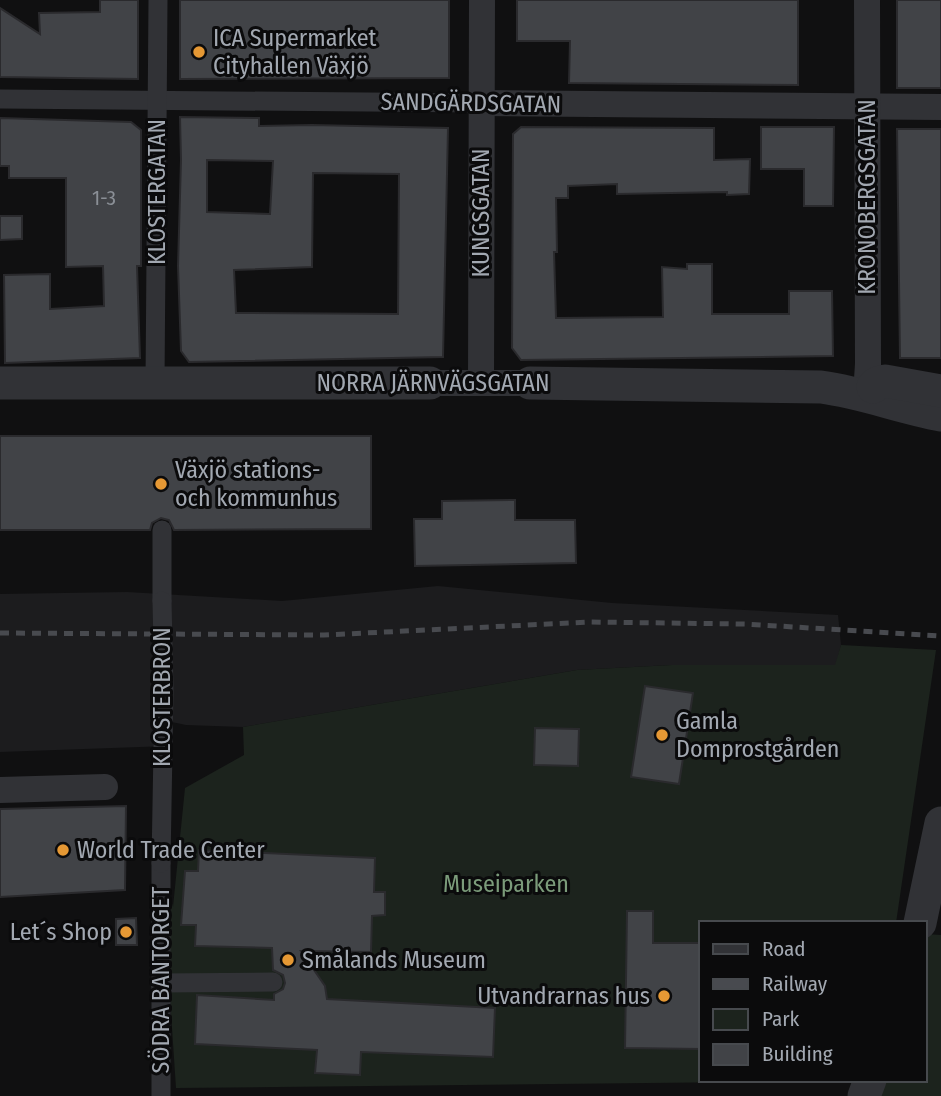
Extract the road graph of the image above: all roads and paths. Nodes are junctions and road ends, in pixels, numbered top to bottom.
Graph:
1 (158, 0) edge
2 (482, 0) edge
3 (867, 0) edge
4 (0, 99) edge
5 (157, 101) junction
6 (481, 103) junction
7 (866, 107) junction
8 (941, 107) edge
9 (0, 383) edge
10 (430, 383) joint
11 (481, 383) junction
12 (530, 383) joint
13 (156, 384) junction
14 (941, 391) edge
15 (866, 394) junction
16 (941, 415) edge
17 (162, 530) dead end
18 (105, 787) dead end
19 (0, 790) edge
20 (941, 823) edge
21 (161, 863) joint
22 (920, 921) edge
23 (273, 982) dead end
24 (160, 984) junction
25 (161, 1096) edge

1 - 5 street, KLOSTERGATAN
2 - 6 street, KUNGSGATAN
3 - 7 street, KRONOBERGSGATAN
4 - 5 street, SANDGÄRDSGATAN
5 - 6 street, SANDGÄRDSGATAN
5 - 13 street, KLOSTERGATAN
6 - 7 street, SANDGÄRDSGATAN
6 - 11 street, KUNGSGATAN
7 - 8 street, SANDGÄRDSGATAN
7 - 15 street, KRONOBERGSGATAN
9 - 13 street, NORRA JÄRNVÄGSGATAN
10 - 11 street, NORRA JÄRNVÄGSGATAN
10 - 13 street, NORRA JÄRNVÄGSGATAN
11 - 12 street, NORRA JÄRNVÄGSGATAN
12 - 15 street, NORRA JÄRNVÄGSGATAN
14 - 15 street, NORRA JÄRNVÄGSGATAN
15 - 16 street, NORRA JÄRNVÄGSGATAN
17 - 21 street, KLOSTERBRON, bridge
18 - 19 street
20 - 22 street
21 - 24 street, SÖDRA BANTORGET
23 - 24 street
24 - 25 street, SÖDRA BANTORGET

